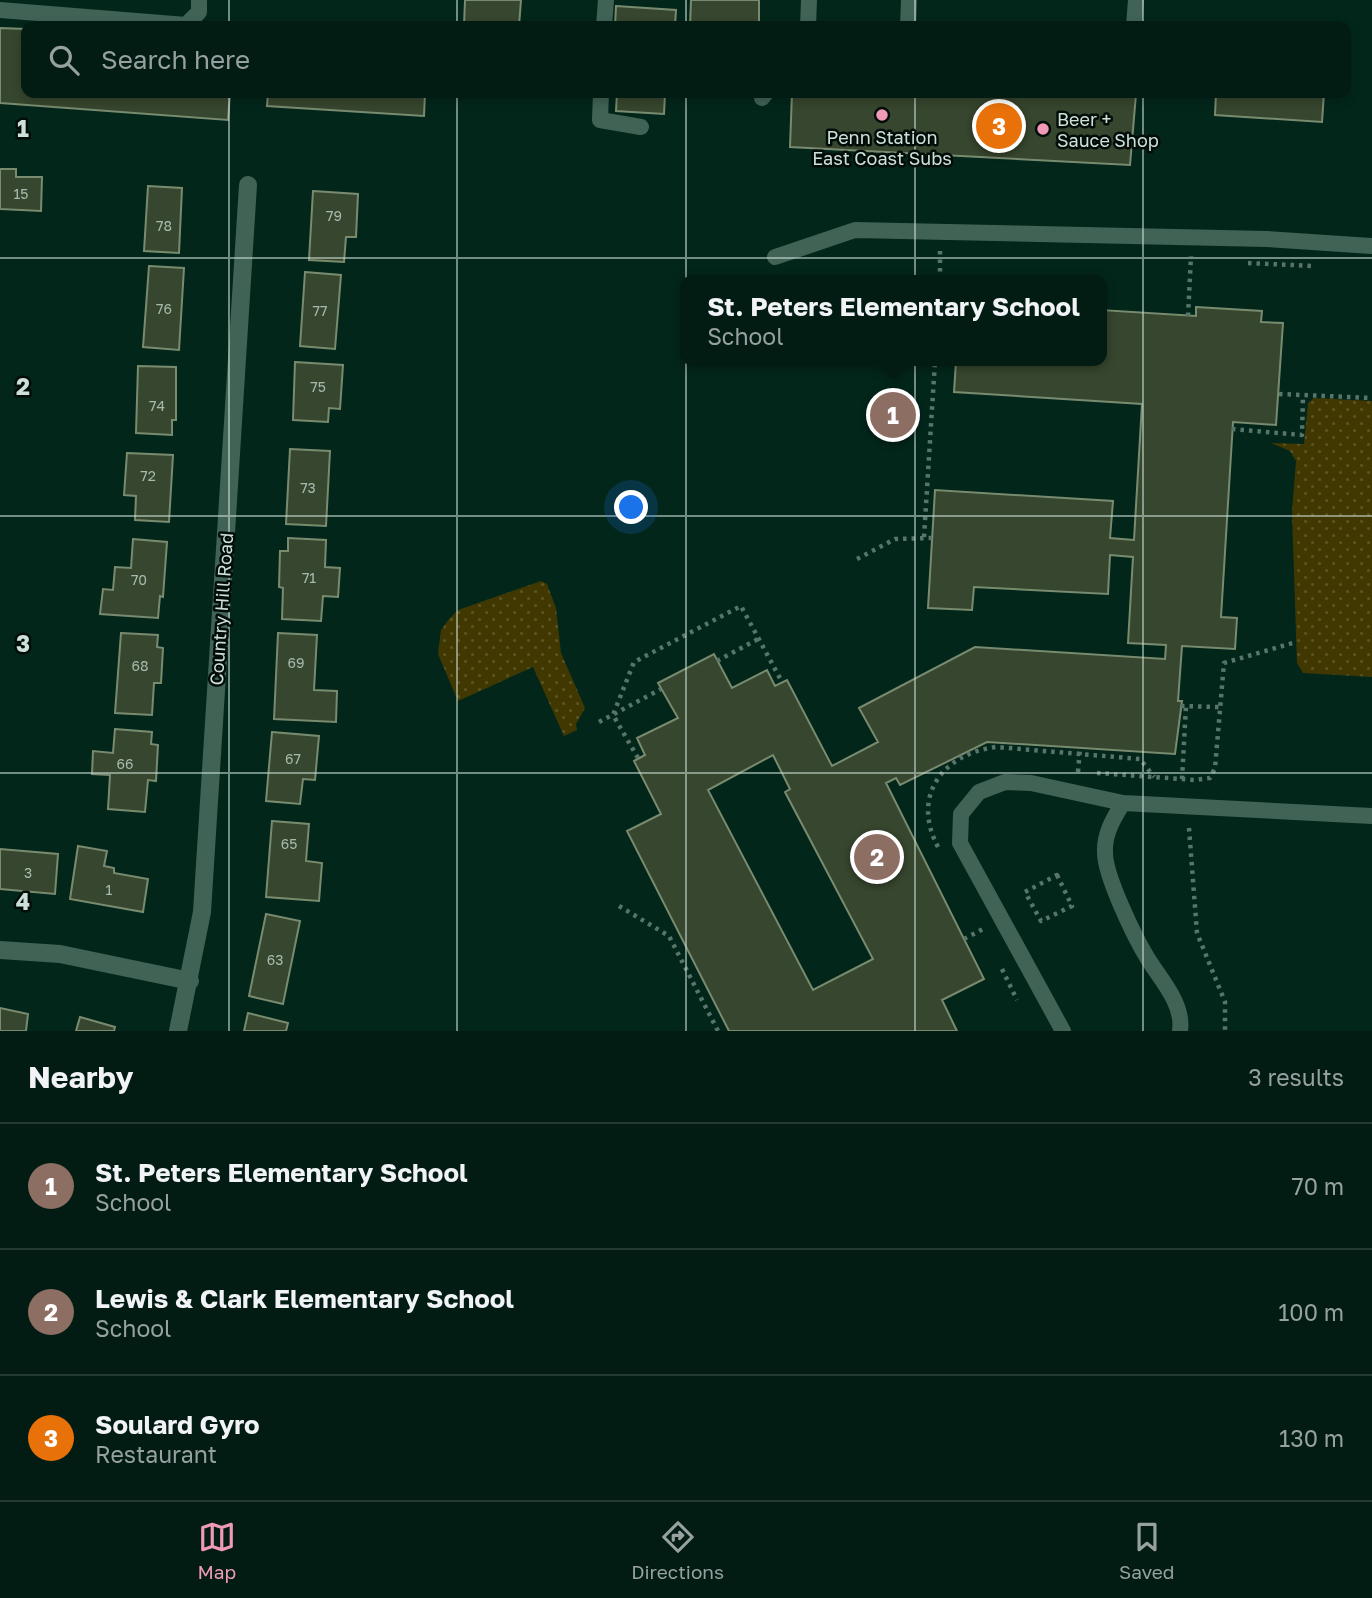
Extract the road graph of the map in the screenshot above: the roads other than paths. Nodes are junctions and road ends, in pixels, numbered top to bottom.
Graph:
1 (200, 0) edge
2 (606, 0) edge
3 (809, 0) edge
4 (909, 0) edge
5 (1136, 0) edge
6 (0, 10) edge
7 (136, 21) edge
8 (190, 21) edge
9 (604, 21) edge
10 (808, 21) edge
11 (908, 21) edge
12 (1134, 21) edge
13 (601, 98) edge
14 (641, 127) dead end
15 (248, 185) dead end
16 (1372, 246) edge
17 (775, 257) dead end
18 (1123, 803) junction
19 (1372, 816) edge
20 (0, 950) edge
21 (190, 981) junction
22 (178, 1031) edge
23 (1063, 1031) edge
24 (1181, 1031) edge

1 - 8 lane
2 - 9 lane
3 - 10 lane
4 - 11 lane
5 - 12 lane
6 - 7 lane
13 - 14 lane
15 - 21 street, Country Hill Road
16 - 17 lane
18 - 19 lane
18 - 23 lane
18 - 24 lane
20 - 21 street
21 - 22 street, Country Hill Road

